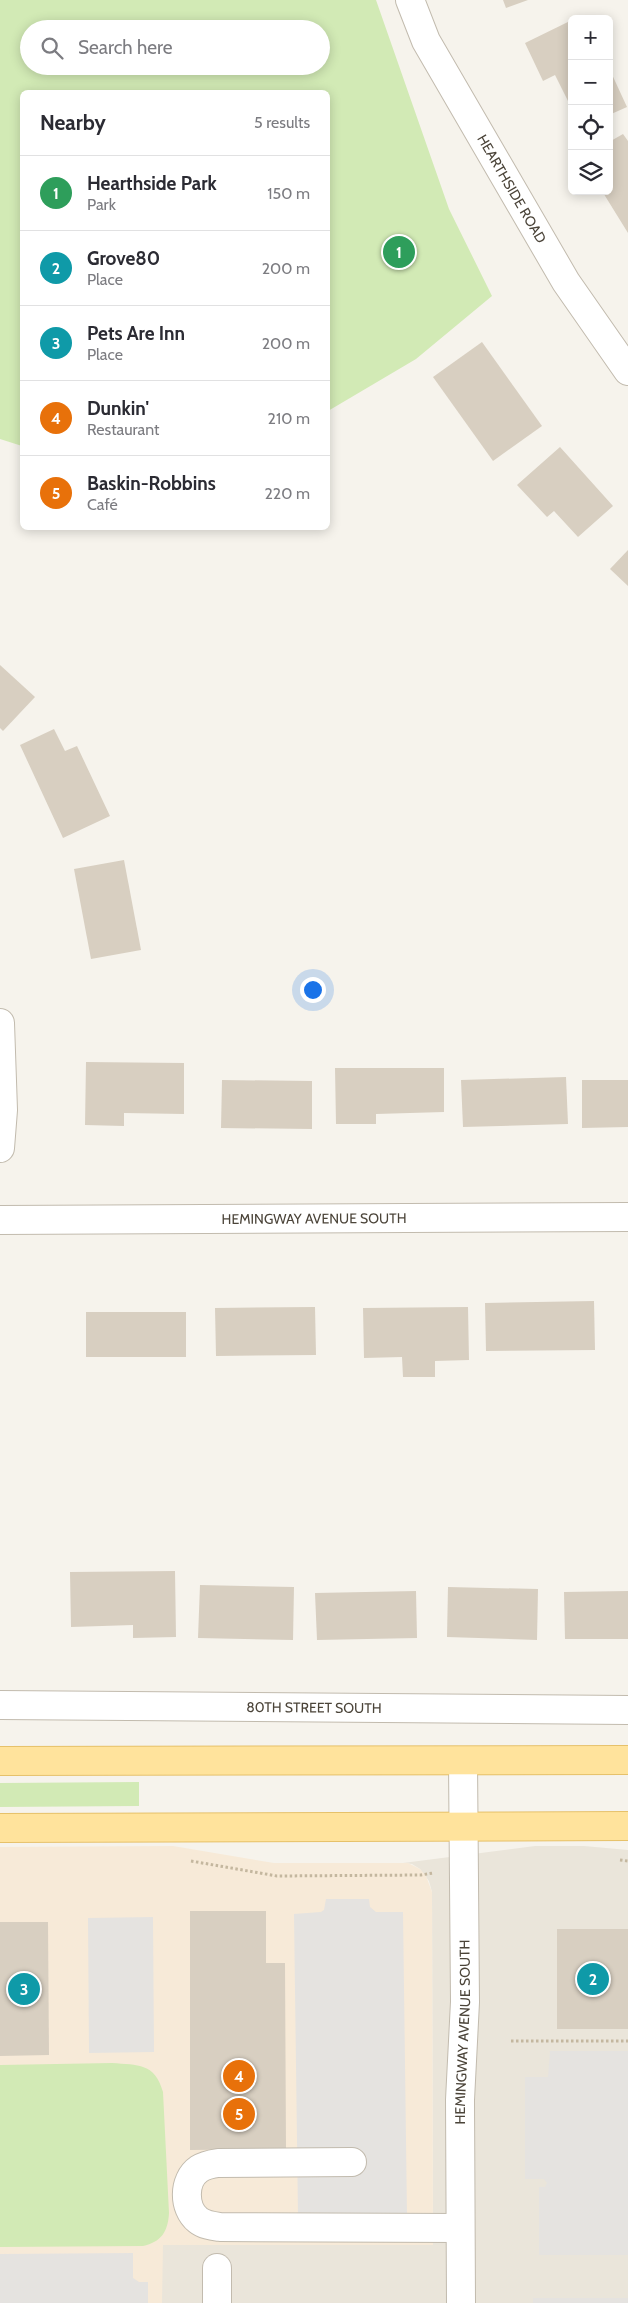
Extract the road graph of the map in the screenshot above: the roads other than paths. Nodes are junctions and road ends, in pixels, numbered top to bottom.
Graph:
1 (410, 0) edge
2 (628, 371) edge
3 (0, 1023) edge
4 (0, 1148) edge
5 (628, 1217) edge
6 (0, 1220) edge
7 (0, 1705) edge
8 (628, 1710) edge
9 (628, 1760) edge
10 (0, 1761) edge
11 (463, 1761) junction
12 (464, 1826) junction
13 (628, 1826) edge
14 (0, 1828) edge
15 (352, 2162) dead end
16 (460, 2228) junction
17 (216, 2268) dead end
18 (217, 2303) edge
19 (461, 2303) edge

1 - 2 street, HEARTHSIDE ROAD
3 - 4 street
5 - 6 street, HEMINGWAY AVENUE SOUTH
7 - 8 street, 80TH STREET SOUTH
9 - 11 main road
10 - 11 main road
11 - 12 street, HEMINGWAY AVENUE SOUTH
12 - 13 main road
12 - 14 main road
12 - 16 street, HEMINGWAY AVENUE SOUTH
15 - 16 street
16 - 19 street, HEMINGWAY AVENUE SOUTH
17 - 18 street

